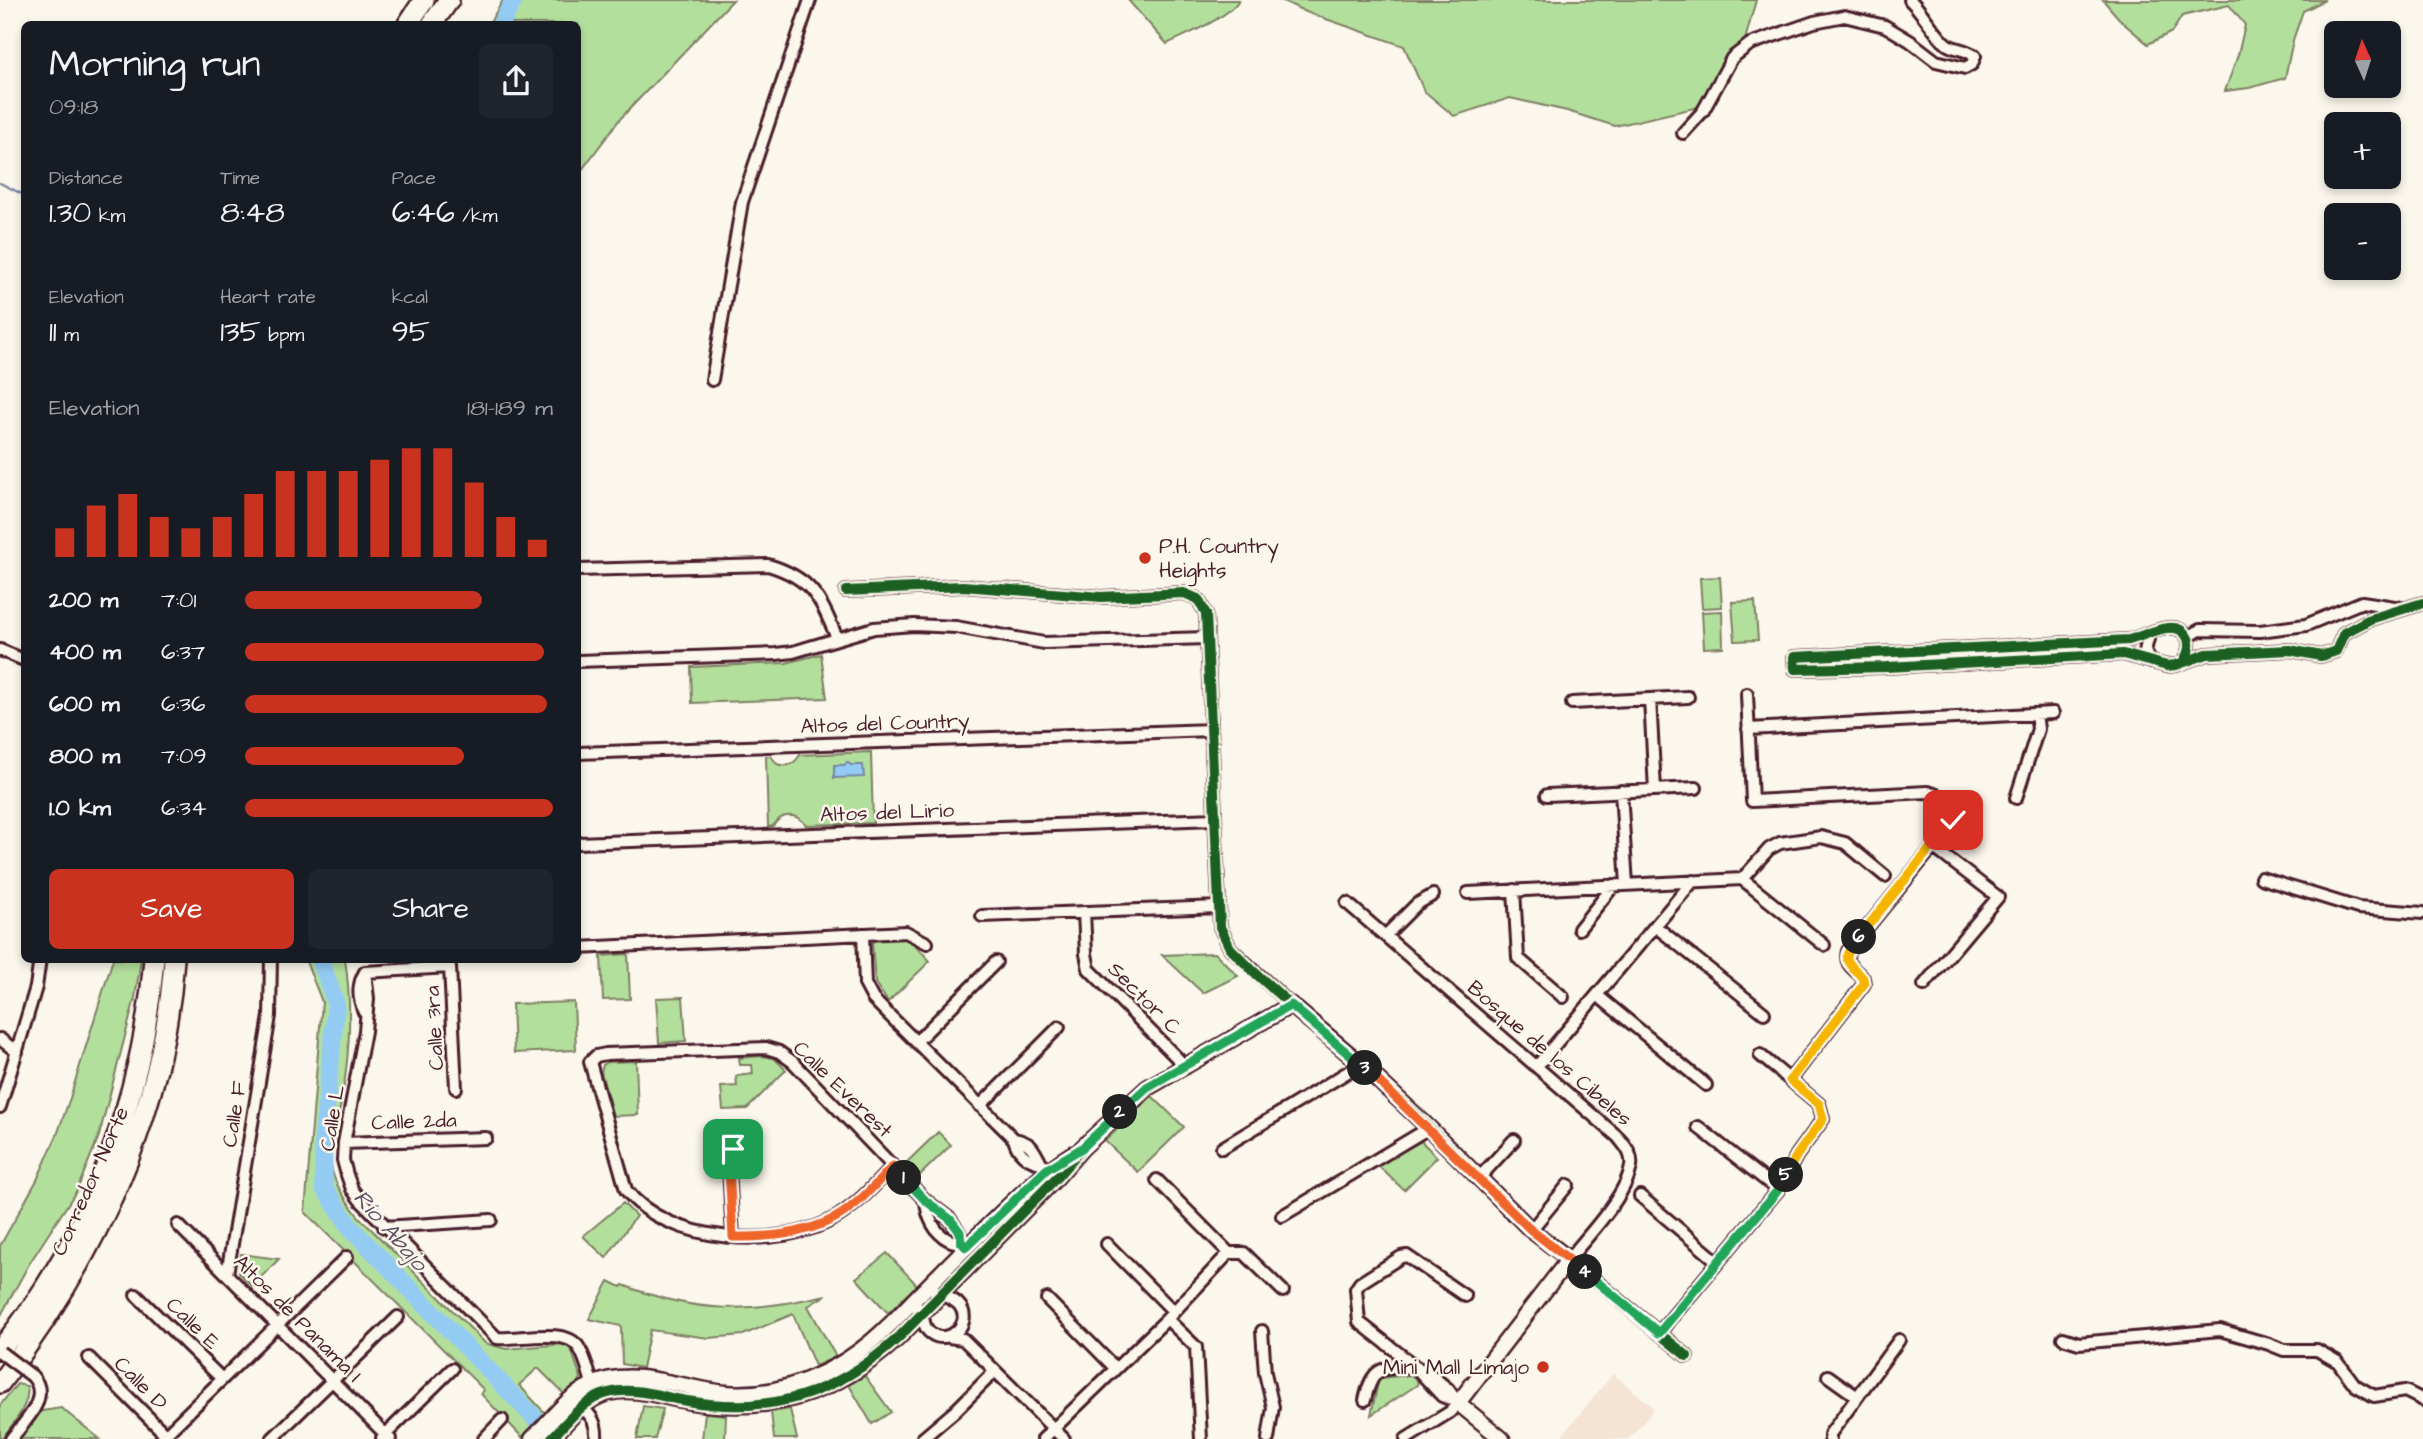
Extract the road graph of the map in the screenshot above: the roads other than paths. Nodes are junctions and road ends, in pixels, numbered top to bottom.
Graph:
1 (424, 0) edge
2 (449, 0) edge
3 (810, 0) edge
4 (1910, 0) edge
5 (410, 21) edge
6 (434, 21) edge
7 (1683, 134) dead end
8 (712, 380) dead end
9 (581, 570) edge
10 (846, 591) dead end
11 (2423, 603) edge
12 (2357, 604) junction
13 (2407, 609) junction
14 (2336, 614) junction
15 (2365, 622) junction
16 (2344, 633) junction
17 (2149, 635) junction
18 (2188, 637) junction
19 (837, 638) junction
20 (1207, 638) junction
21 (2053, 643) junction
22 (1969, 648) junction
23 (0, 650) edge
24 (1885, 654) junction
25 (21, 658) edge
26 (2053, 659) junction
27 (581, 661) edge
28 (2184, 661) junction
29 (2151, 662) junction
30 (1970, 663) junction
31 (1887, 667) junction
32 (1747, 694) dead end
33 (1688, 697) dead end
34 (1650, 699) junction
35 (1572, 703) dead end
36 (2053, 713) dead end
37 (2036, 714) junction
38 (1748, 729) junction
39 (1211, 730) junction
40 (581, 753) edge
41 (1696, 788) dead end
42 (1656, 790) junction
43 (1621, 791) junction
44 (1547, 795) dead end
45 (2016, 798) dead end
46 (1215, 819) junction
47 (581, 844) edge
48 (1933, 847) junction
49 (1885, 876) dead end
50 (2261, 878) dead end
51 (1742, 879) junction
52 (1693, 881) junction
53 (1660, 883) junction
54 (1614, 885) junction
55 (1627, 885) junction
56 (1514, 890) junction
57 (1468, 893) dead end
58 (1433, 895) dead end
59 (1681, 895) junction
60 (1347, 903) dead end
61 (1219, 907) junction
62 (1084, 912) junction
63 (2423, 913) edge
64 (982, 916) dead end
65 (1655, 926) junction
66 (1579, 929) dead end
67 (863, 934) junction
68 (1386, 935) junction
69 (927, 943) dead end
70 (1824, 945) dead end
71 (581, 948) edge
72 (996, 962) dead end
73 (39, 963) edge
74 (153, 963) edge
75 (174, 963) edge
76 (271, 963) edge
77 (365, 972) joint
78 (1924, 985) dead end
79 (1597, 995) junction
80 (1563, 997) dead end
81 (1291, 1005) junction
82 (1764, 1013) dead end
83 (1059, 1027) dead end
84 (0, 1039) edge
85 (916, 1042) junction
86 (17, 1052) junction
87 (1760, 1055) dead end
88 (1361, 1064) junction
89 (1184, 1065) junction
90 (1537, 1066) junction
91 (1790, 1080) junction
92 (1706, 1085) dead end
93 (456, 1088) dead end
94 (980, 1106) junction
95 (0, 1107) edge
96 (1429, 1128) junction
97 (1698, 1128) dead end
98 (486, 1138) dead end
99 (1514, 1140) dead end
100 (344, 1143) junction
101 (1222, 1148) dead end
102 (893, 1166) junction
103 (729, 1168) dead end
104 (1048, 1170) junction
105 (1478, 1179) junction
106 (1157, 1180) dead end
107 (1568, 1185) dead end
108 (1778, 1190) junction
109 (1640, 1196) dead end
110 (926, 1201) junction
111 (1282, 1216) dead end
112 (491, 1220) dead end
113 (178, 1225) dead end
114 (418, 1225) junction
115 (384, 1227) junction
116 (1531, 1230) junction
117 (733, 1237) junction
118 (1107, 1244) dead end
119 (964, 1245) junction
120 (407, 1249) junction
121 (1229, 1254) junction
122 (346, 1257) dead end
123 (977, 1258) junction
124 (1569, 1259) junction
125 (1718, 1262) junction
126 (227, 1274) junction
127 (934, 1291) junction
128 (1283, 1291) dead end
129 (136, 1295) dead end
130 (1465, 1296) dead end
131 (1047, 1299) dead end
132 (917, 1307) junction
133 (1170, 1315) junction
134 (398, 1317) dead end
135 (962, 1324) junction
136 (277, 1325) junction
137 (1262, 1331) dead end
138 (1659, 1333) junction
139 (949, 1337) junction
140 (2063, 1338) dead end
141 (963, 1339) junction
142 (1899, 1340) dead end
143 (0, 1351) edge
144 (1687, 1356) dead end
145 (89, 1358) dead end
146 (1416, 1367) junction
147 (1115, 1368) junction
148 (452, 1369) dead end
149 (995, 1371) junction
150 (1828, 1376) dead end
151 (222, 1379) junction
152 (332, 1381) junction
153 (0, 1383) edge
154 (595, 1391) junction
155 (1856, 1396) junction
156 (1365, 1399) dead end
157 (2423, 1400) edge
158 (1458, 1403) junction
159 (571, 1411) junction
160 (502, 1420) dead end
161 (1053, 1428) junction
162 (164, 1437) edge
163 (385, 1437) edge
164 (11, 1439) edge
165 (272, 1439) edge
166 (484, 1439) edge
167 (532, 1439) edge
168 (551, 1439) edge
169 (596, 1439) edge
170 (922, 1439) edge
171 (1043, 1439) edge
172 (1064, 1439) edge
173 (1201, 1439) edge
174 (1268, 1439) edge
175 (1406, 1439) edge
176 (1502, 1439) edge
177 (1830, 1439) edge

1 - 5 highway
2 - 6 highway
3 - 8 street
4 - 7 street
9 - 19 street
10 - 20 street
11 - 13 street
12 - 13 street
12 - 14 street
12 - 15 street
13 - 15 street
14 - 16 street
14 - 18 street
15 - 16 street
16 - 28 street
17 - 18 street
17 - 21 street
17 - 29 street
18 - 28 street
19 - 20 street
19 - 27 street
20 - 39 street
21 - 22 street
21 - 26 street
22 - 24 street
22 - 30 street
23 - 25 street
24 - 31 street
24 - 31 street
26 - 29 street
26 - 30 street
28 - 29 street
30 - 31 street
32 - 38 street
33 - 34 street
34 - 35 street
34 - 42 street
36 - 37 street
37 - 38 street
37 - 45 street
38 - 48 street
39 - 40 street, Altos del Country
39 - 46 street
41 - 42 street
42 - 43 street
43 - 44 street
43 - 55 street
46 - 47 street, Altos del Lirio
46 - 61 street
48 - 78 street
48 - 91 street
49 - 51 street
50 - 63 street
51 - 52 street
51 - 70 street
52 - 53 street
52 - 59 street
53 - 55 street
53 - 59 street
54 - 55 street
54 - 56 street
54 - 66 street
56 - 57 street
56 - 80 street
58 - 68 street
59 - 65 street
60 - 68 street, Bosque de los Cibeles
61 - 62 street
61 - 81 street
62 - 64 street
62 - 89 street, Sector C
65 - 79 street
65 - 82 street
67 - 69 street
67 - 71 street
67 - 85 street
68 - 90 street, Bosque de los Cibeles
72 - 85 street
73 - 86 street
74 - 143 highway, Corredor Norte
75 - 153 highway, Corredor Norte
76 - 126 street, Calle F
77 - 93 street, Calle 3ra
77 - 100 street, Calle L
79 - 90 street
79 - 92 street
81 - 88 street
81 - 89 street
83 - 94 street
84 - 86 street
85 - 94 street
86 - 95 street
87 - 91 street
88 - 96 street
88 - 101 street
89 - 104 street
90 - 124 street, Bosque de los Cibeles
91 - 108 street
94 - 104 street
96 - 105 street
96 - 111 street
97 - 108 street
98 - 100 street, Calle 2da
99 - 105 street
100 - 115 street, Calle L
102 - 110 street, Calle Everest
102 - 117 street
102 - 117 street, Calle Everest
103 - 117 street
104 - 119 street
104 - 123 street
105 - 116 street
106 - 121 street
107 - 116 street
108 - 125 street
109 - 125 street
110 - 119 street, Calle Everest
110 - 119 street, Calle Everest
112 - 114 street
113 - 126 street, Altos de Panama I
114 - 115 street
114 - 120 street
115 - 120 street, Calle L
116 - 124 street
118 - 133 street
119 - 123 street, Calle Everest
119 - 127 street
120 - 154 street, Calle L
121 - 128 street
121 - 133 street
122 - 136 street
123 - 127 street
124 - 138 street
124 - 158 street
125 - 138 street
126 - 136 street, Altos de Panama I
127 - 132 street
127 - 135 street
129 - 151 street, Calle E
130 - 146 street
131 - 147 street
132 - 139 street
132 - 154 street
133 - 147 street
133 - 173 street
134 - 152 street
135 - 139 street
135 - 141 street
136 - 151 street
136 - 152 street, Altos de Panama I
137 - 174 street
138 - 144 street
139 - 141 street
140 - 157 street
141 - 149 street
142 - 155 street
143 - 164 street, Corredor Norte, bridge
145 - 162 street, Calle D
146 - 156 street
146 - 158 street
147 - 161 street
148 - 163 street
149 - 161 street
149 - 170 street
150 - 155 street
151 - 162 street
152 - 163 street, Altos de Panama I
152 - 165 street
154 - 159 street
155 - 177 street
158 - 175 street
158 - 176 street
159 - 167 street
159 - 168 street
159 - 169 street
160 - 166 street
161 - 171 street
161 - 172 street

